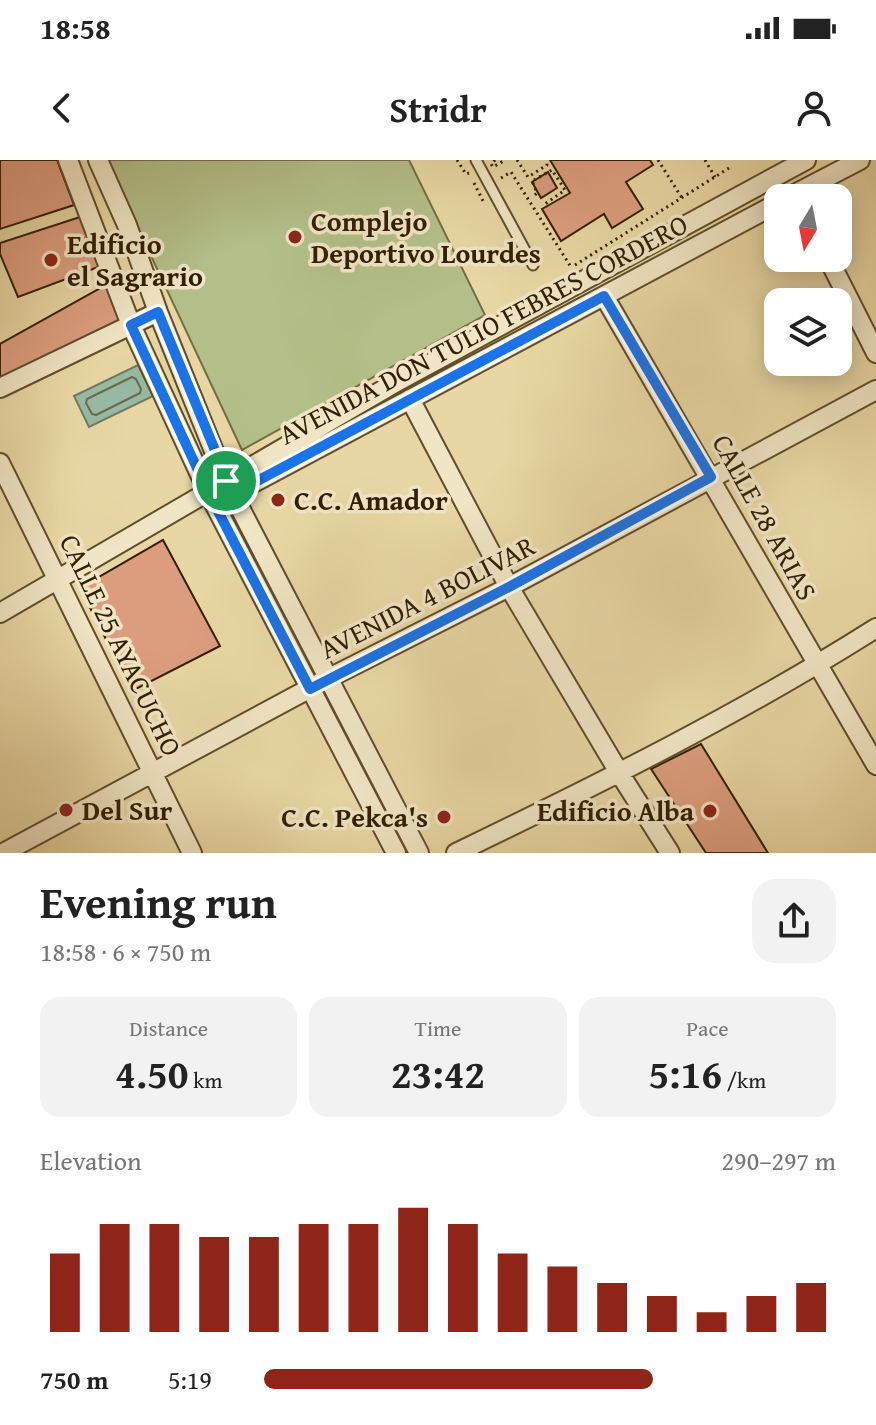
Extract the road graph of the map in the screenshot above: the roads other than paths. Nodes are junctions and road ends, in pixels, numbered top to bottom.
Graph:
1 (68, 160) edge
2 (98, 160) edge
3 (806, 160) edge
4 (860, 160) edge
5 (475, 165) edge
6 (780, 166) edge
7 (815, 184) edge
8 (764, 210) edge
9 (533, 265) dead end
10 (835, 272) edge
11 (604, 296) junction
12 (158, 312) junction
13 (131, 325) junction
14 (876, 353) edge
15 (0, 388) edge
16 (876, 390) edge
17 (410, 399) junction
18 (0, 463) edge
19 (711, 477) junction
20 (230, 487) junction
21 (211, 498) junction
22 (60, 581) junction
23 (509, 587) junction
24 (0, 613) edge
25 (876, 628) edge
26 (817, 666) junction
27 (329, 678) junction
28 (310, 689) junction
29 (874, 757) edge
30 (152, 774) junction
31 (620, 774) junction
32 (3, 853) edge
33 (192, 853) edge
34 (396, 853) edge
35 (419, 853) edge
36 (456, 853) edge
37 (670, 853) edge

1 - 13 street
2 - 12 street
3 - 6 street, AVENIDA DON TULIO FEBRES CORDERO
4 - 7 street
5 - 9 lane
6 - 20 street, AVENIDA DON TULIO FEBRES CORDERO
8 - 11 street, AVENIDA DON TULIO FEBRES CORDERO
10 - 14 street
11 - 17 street, AVENIDA DON TULIO FEBRES CORDERO
11 - 19 street, CALLE 28 ARIAS
12 - 13 street
12 - 20 street
13 - 15 street
13 - 21 street
16 - 19 street, AVENIDA 4 BOLIVAR
17 - 20 street, AVENIDA DON TULIO FEBRES CORDERO
17 - 23 street
18 - 22 street, CALLE 25 AYACUCHO
19 - 23 street, AVENIDA 4 BOLIVAR
19 - 26 street, CALLE 28 ARIAS
20 - 21 street, AVENIDA DON TULIO FEBRES CORDERO
20 - 27 street
21 - 22 street, AVENIDA DON TULIO FEBRES CORDERO
21 - 28 street
22 - 24 street, AVENIDA DON TULIO FEBRES CORDERO
22 - 30 street, CALLE 25 AYACUCHO
23 - 27 street, AVENIDA 4 BOLIVAR
23 - 31 street
25 - 26 street
26 - 29 street, CALLE 28 ARIAS
26 - 31 street
27 - 28 street, AVENIDA 4 BOLIVAR
27 - 35 street
28 - 30 street, AVENIDA 4 BOLIVAR
28 - 34 street
30 - 32 street, AVENIDA 4 BOLIVAR
30 - 33 street, CALLE 25 AYACUCHO
31 - 36 street
31 - 37 street

